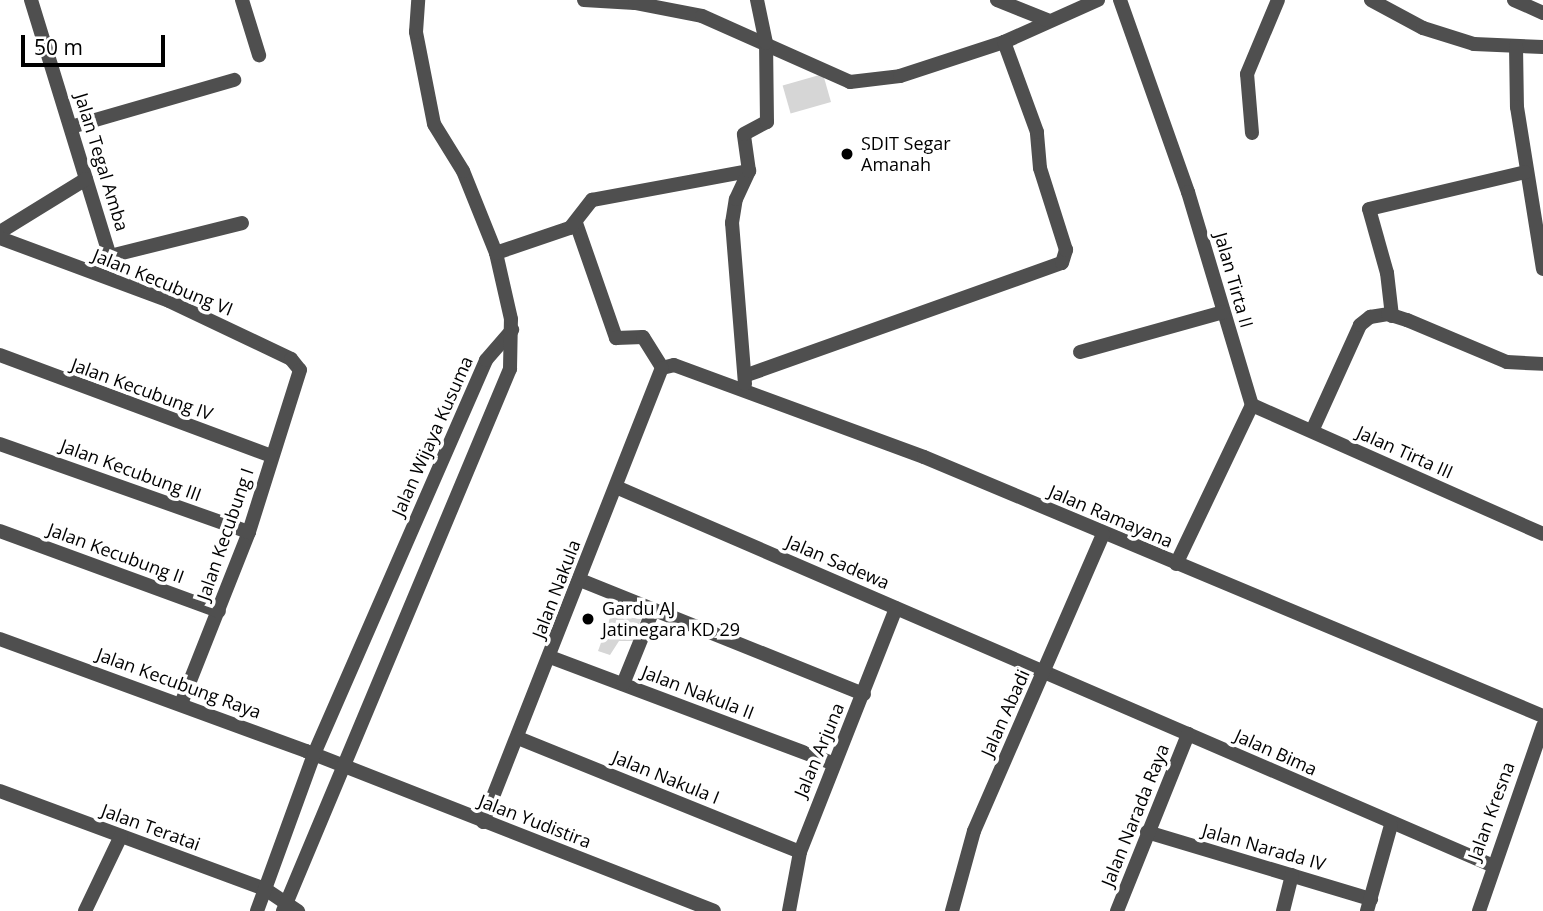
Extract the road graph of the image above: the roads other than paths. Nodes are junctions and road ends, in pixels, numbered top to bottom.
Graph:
1 (31, 0) edge
2 (242, 0) edge
3 (418, 0) edge
4 (584, 0) edge
5 (757, 0) edge
6 (997, 0) edge
7 (1098, 0) edge
8 (1120, 0) edge
9 (1278, 0) edge
10 (1371, 0) edge
11 (1514, 0) edge
12 (1543, 13) edge
13 (1047, 20) junction
14 (1004, 42) junction
15 (766, 43) junction
16 (1516, 46) junction
17 (1543, 47) edge
18 (259, 55) dead end
19 (234, 80) dead end
20 (71, 127) junction
21 (1252, 133) dead end
22 (749, 172) junction
23 (1525, 172) junction
24 (86, 179) junction
25 (243, 223) dead end
26 (576, 223) junction
27 (0, 233) edge
28 (0, 238) edge
29 (496, 253) junction
30 (1543, 269) edge
31 (1223, 312) junction
32 (1392, 316) junction
33 (512, 330) junction
34 (1080, 352) dead end
35 (0, 355) edge
36 (1543, 364) edge
37 (662, 368) junction
38 (300, 375) joint
39 (746, 382) junction
40 (1252, 405) junction
41 (1312, 431) junction
42 (0, 444) edge
43 (271, 456) junction
44 (616, 487) junction
45 (0, 531) edge
46 (249, 532) junction
47 (1103, 534) junction
48 (1543, 534) edge
49 (1177, 564) junction
50 (580, 580) junction
51 (896, 608) junction
52 (653, 610) junction
53 (219, 611) junction
54 (0, 639) edge
55 (550, 657) junction
56 (1044, 674) junction
57 (623, 684) junction
58 (864, 694) junction
59 (181, 704) junction
60 (1543, 716) edge
61 (1543, 726) edge
62 (1188, 734) junction
63 (518, 738) junction
64 (314, 754) junction
65 (832, 763) junction
66 (344, 765) junction
67 (0, 791) edge
68 (483, 822) junction
69 (1391, 825) junction
70 (1147, 832) junction
71 (121, 836) junction
72 (800, 852) junction
73 (1491, 865) junction
74 (1292, 875) junction
75 (265, 890) junction
76 (1369, 905) edge
77 (289, 909) edge
78 (85, 911) edge
79 (257, 911) edge
80 (714, 911) edge
81 (789, 911) edge
82 (952, 911) edge
83 (1117, 911) edge
84 (1283, 911) edge
85 (1479, 911) edge

1 - 20 street, Jalan Tegal Amba
2 - 18 street
3 - 29 street
4 - 15 street
5 - 15 street
6 - 13 street
7 - 13 street
8 - 31 street, Jalan Tirta II
9 - 21 street
10 - 16 street
11 - 12 street
13 - 14 street
14 - 15 street
14 - 39 street
15 - 22 street
16 - 17 street
16 - 23 street
19 - 20 street
20 - 24 street, Jalan Tegal Amba
22 - 26 street
22 - 39 street
23 - 30 street
23 - 32 street
24 - 25 street, Jalan Tegal Amba
24 - 27 street
26 - 29 street
26 - 37 street
28 - 38 street, Jalan Kecubung VI
29 - 33 street
31 - 34 street
31 - 40 street, Jalan Tirta II
32 - 36 street
32 - 41 street
33 - 64 street, Jalan Wijaya Kusuma
33 - 66 street
35 - 43 street, Jalan Kecubung IV
37 - 39 street, Jalan Ramayana
37 - 44 street, Jalan Nakula
38 - 43 street, Jalan Kecubung I
39 - 47 street, Jalan Ramayana
40 - 41 street, Jalan Tirta III
40 - 49 street
41 - 48 street, Jalan Tirta III
42 - 46 street, Jalan Kecubung III
43 - 46 street, Jalan Kecubung I
44 - 50 street, Jalan Nakula
44 - 51 street, Jalan Sadewa
45 - 53 street, Jalan Kecubung II
46 - 53 street, Jalan Kecubung I
47 - 49 street, Jalan Ramayana
47 - 56 street, Jalan Abadi
49 - 60 street, Jalan Ramayana
50 - 52 street
50 - 55 street, Jalan Nakula
51 - 56 street, Jalan Sadewa
51 - 58 street, Jalan Arjuna
52 - 57 street
52 - 58 street
53 - 59 street, Jalan Kecubung I
54 - 59 street, Jalan Kecubung Raya
55 - 57 street, Jalan Nakula II
55 - 63 street, Jalan Nakula
56 - 62 street, Jalan Bima
56 - 82 street, Jalan Abadi
57 - 65 street, Jalan Nakula II
58 - 65 street, Jalan Arjuna
59 - 64 street, Jalan Kecubung Raya
61 - 73 street, Jalan Kresna
62 - 69 street, Jalan Bima
62 - 70 street, Jalan Narada Raya
63 - 68 street, Jalan Nakula
63 - 72 street, Jalan Nakula I
64 - 66 street, Jalan Kecubung Raya
64 - 75 street, Jalan Wijaya Kusuma
65 - 72 street, Jalan Arjuna
66 - 68 street, Jalan Yudistira
66 - 77 street
67 - 71 street, Jalan Teratai
68 - 80 street, Jalan Yudistira
69 - 73 street, Jalan Bima
69 - 76 street
70 - 74 street, Jalan Narada IV
70 - 83 street, Jalan Narada Raya
71 - 75 street, Jalan Teratai
71 - 78 street
72 - 81 street, Jalan Arjuna
73 - 85 street, Jalan Kresna
74 - 76 street, Jalan Narada IV
74 - 84 street
75 - 77 street, Jalan Teratai
75 - 79 street, Jalan Wijaya Kusuma

